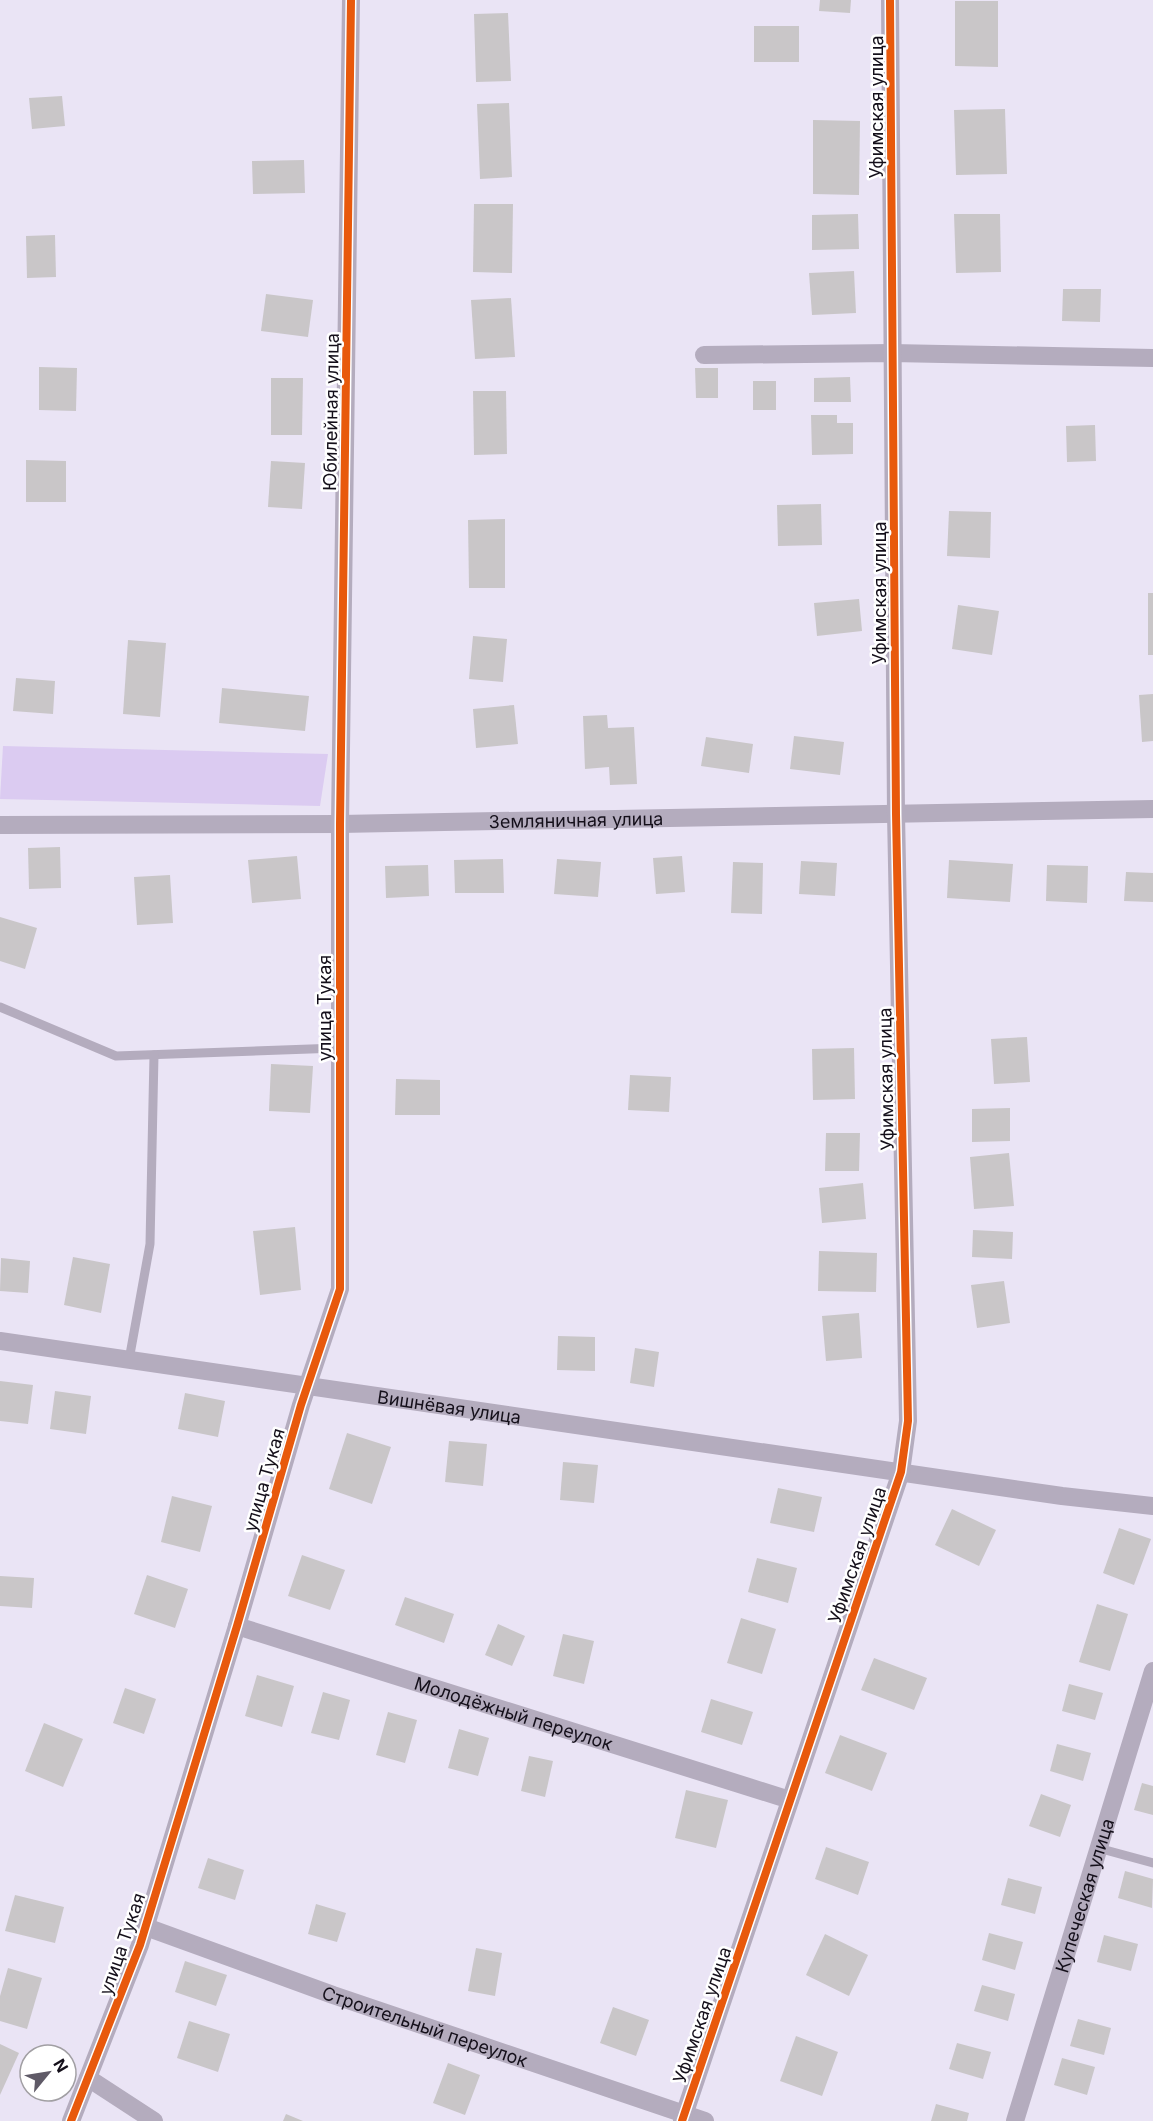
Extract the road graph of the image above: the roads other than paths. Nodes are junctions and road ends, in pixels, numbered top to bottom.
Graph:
1 (351, 0) edge
2 (890, 0) edge
3 (892, 353) junction
4 (705, 355) dead end
5 (1153, 358) edge
6 (1153, 809) edge
7 (896, 814) junction
8 (340, 824) junction
9 (0, 825) edge
10 (0, 1007) edge
11 (338, 1048) junction
12 (154, 1055) junction
13 (0, 1341) edge
14 (129, 1360) junction
15 (307, 1386) junction
16 (901, 1472) junction
17 (1153, 1506) edge
18 (237, 1626) junction
19 (1153, 1671) edge
20 (790, 1800) junction
21 (1098, 1848) junction
22 (1153, 1863) edge
23 (146, 1927) junction
24 (88, 2078) junction
25 (683, 2118) edge
26 (70, 2121) edge
27 (154, 2121) edge
28 (705, 2121) edge
29 (1015, 2121) edge

1 - 8 street, Юбилейная улица
2 - 3 street, Уфимская улица
3 - 4 street
3 - 5 street
3 - 7 street, Уфимская улица
6 - 7 street, Земляничная улица
7 - 8 street, Земляничная улица
7 - 16 street, Уфимская улица
8 - 9 street, Земляничная улица
8 - 11 street, улица Тукая
10 - 12 lane
11 - 12 lane
11 - 15 street, улица Тукая
12 - 14 lane
13 - 14 street, Вишнёвая улица
14 - 15 street, Вишнёвая улица
15 - 16 street, Вишнёвая улица
15 - 18 street, улица Тукая
16 - 17 street, Вишнёвая улица
16 - 20 street, Уфимская улица
18 - 20 street, Молодёжный переулок
18 - 23 street, улица Тукая
19 - 21 street, Купеческая улица
20 - 25 street, Уфимская улица
21 - 22 lane
21 - 29 street, Купеческая улица
23 - 24 street, улица Тукая
23 - 25 street, Строительный переулок
24 - 26 street, улица Тукая
24 - 27 street
25 - 28 street, Строительный переулок

